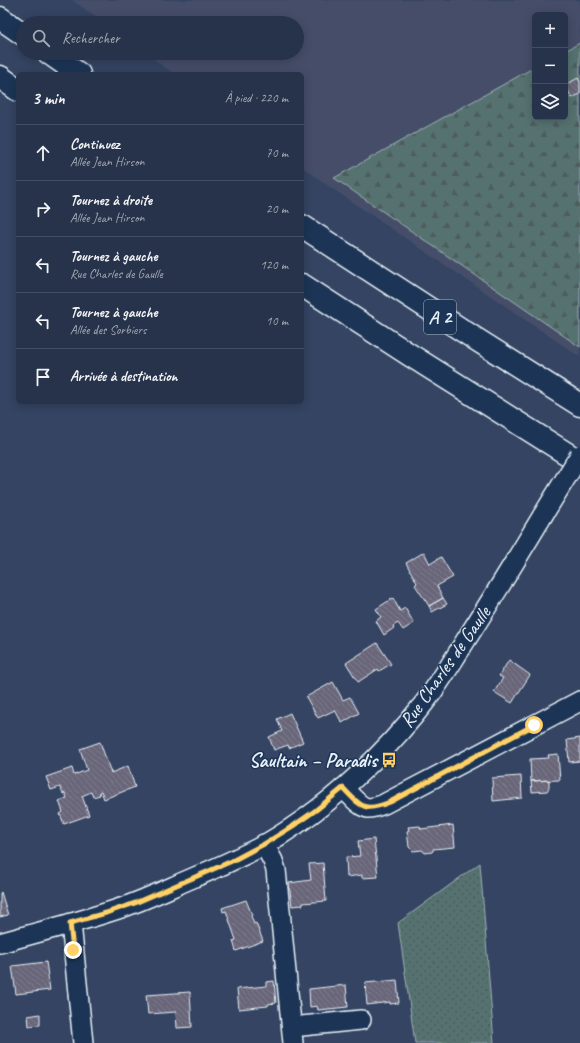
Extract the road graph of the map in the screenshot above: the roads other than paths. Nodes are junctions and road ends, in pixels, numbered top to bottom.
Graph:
1 (0, 18) edge
2 (16, 29) edge
3 (59, 60) edge
4 (76, 72) edge
5 (0, 77) edge
6 (16, 89) edge
7 (304, 227) edge
8 (304, 285) edge
9 (580, 405) edge
10 (580, 455) edge
11 (580, 462) edge
12 (580, 701) edge
13 (343, 788) junction
14 (264, 844) junction
15 (70, 923) junction
16 (0, 943) edge
17 (361, 1020) dead end
18 (292, 1035) edge
19 (83, 1043) edge

1 - 2 highway
3 - 4 highway
5 - 6 highway
7 - 9 highway, A 2
8 - 11 highway, A 2
10 - 13 street, Rue Charles de Gaulle, bridge
12 - 13 street
13 - 14 street, Rue Charles de Gaulle
14 - 15 street, Rue Charles de Gaulle
14 - 18 street
15 - 16 street, Rue Charles de Gaulle
15 - 19 street
17 - 18 street

